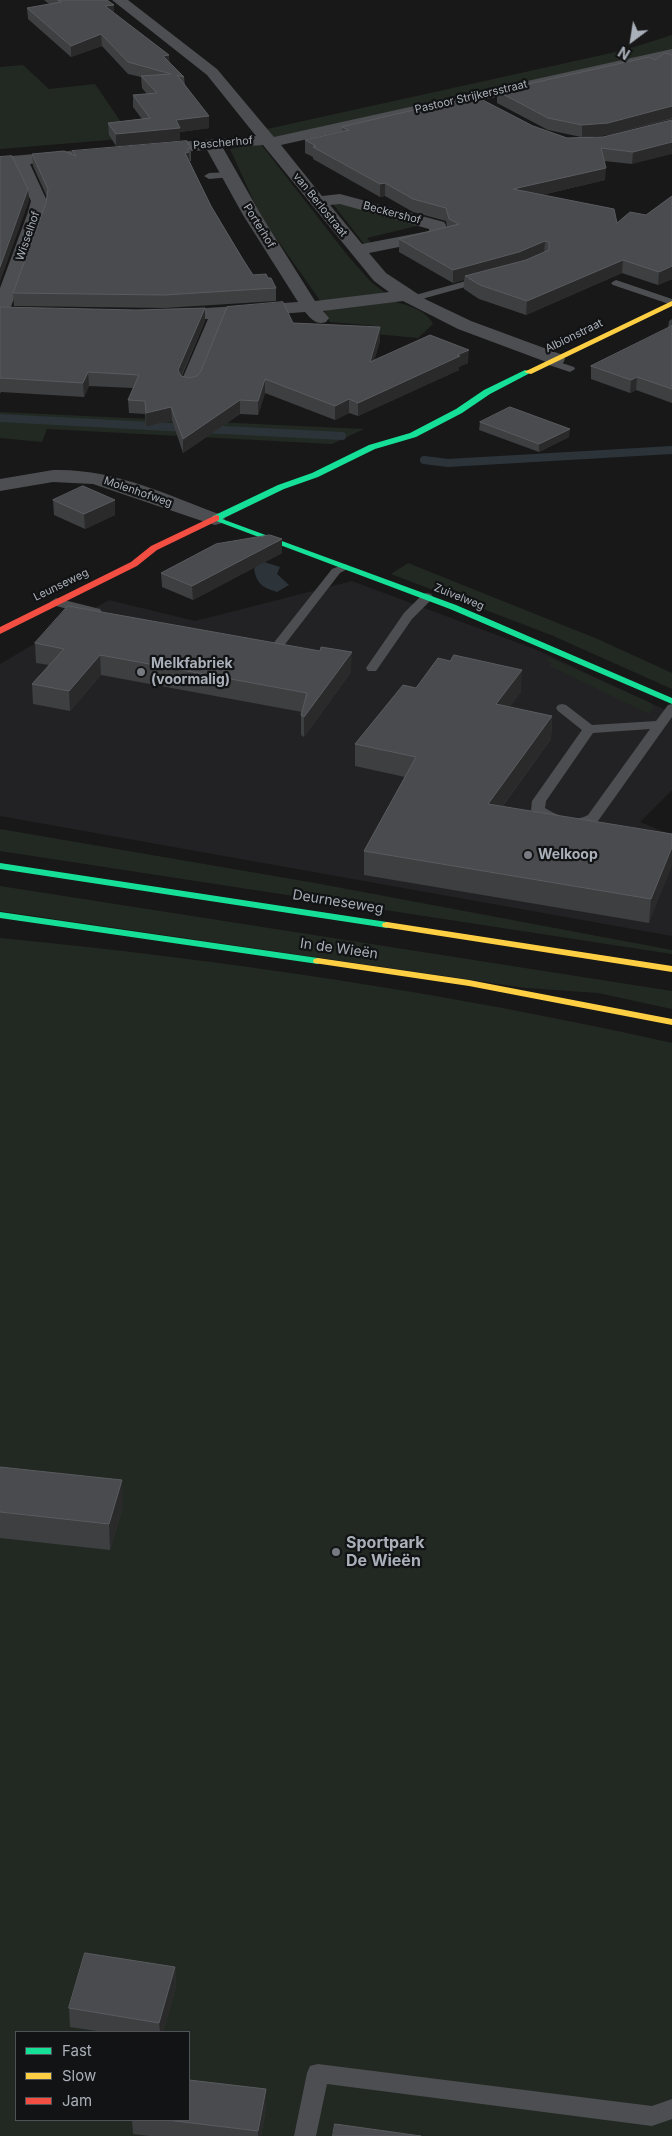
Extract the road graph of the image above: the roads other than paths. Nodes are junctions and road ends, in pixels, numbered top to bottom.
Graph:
1 (119, 0) edge
2 (672, 54) edge
3 (470, 97) junction
4 (496, 110) edge
5 (268, 142) junction
6 (212, 144) junction
7 (135, 150) edge
8 (87, 154) edge
9 (20, 160) junction
10 (0, 162) edge
11 (229, 175) junction
12 (209, 176) dead end
13 (316, 201) junction
14 (357, 250) junction
15 (494, 276) edge
16 (616, 283) dead end
17 (407, 297) junction
18 (672, 302) edge
19 (309, 306) junction
20 (0, 313) edge
21 (20, 313) edge
22 (219, 314) junction
23 (146, 315) edge
24 (284, 322) edge
25 (318, 324) junction
26 (337, 326) edge
27 (558, 364) junction
28 (190, 384) edge
29 (487, 392) junction
30 (428, 414) dead end
31 (405, 426) dead end
32 (372, 447) junction
33 (315, 475) junction
34 (0, 485) edge
35 (290, 497) dead end
36 (250, 517) dead end
37 (221, 526) junction
38 (162, 558) dead end
39 (134, 564) junction
40 (345, 567) junction
41 (427, 597) junction
42 (56, 602) junction
43 (112, 617) edge
44 (0, 631) edge
45 (246, 643) edge
46 (372, 668) dead end
47 (672, 701) edge
48 (562, 708) dead end
49 (672, 708) edge
50 (660, 725) junction
51 (589, 729) junction
52 (0, 866) edge
53 (0, 915) edge
54 (672, 969) edge
55 (672, 1022) edge
56 (672, 2109) edge
57 (305, 2136) edge

1 - 5 street, van Berlostraat
2 - 3 street, Pastoor Strijkersstraat
3 - 4 street
3 - 5 street, Pastoor Strijkersstraat
5 - 6 street, Pascherhof
5 - 13 street, van Berlostraat
6 - 7 street, Pascherhof
6 - 11 street, Porterhof
8 - 9 street
9 - 10 street
9 - 20 street, Wisselhof
11 - 12 lane
11 - 19 street, Porterhof
13 - 14 street, van Berlostraat
13 - 14 street, Beckershof
14 - 17 street, van Berlostraat
15 - 17 lane
16 - 18 lane
17 - 19 street
17 - 27 street, van Berlostraat
18 - 27 main road, Albionstraat
19 - 22 street
19 - 25 street
20 - 21 street
22 - 23 street
22 - 28 street
24 - 25 street
25 - 26 street
27 - 29 main road, Albionstraat
29 - 30 main road, Albionstraat
29 - 32 main road, Albionstraat
31 - 32 main road, Albionstraat
32 - 33 main road, Albionstraat
33 - 35 main road, Albionstraat
33 - 37 main road, Albionstraat
34 - 37 street, Molenhofweg
36 - 37 main road
37 - 39 main road, Leunseweg
37 - 40 main road, Zuivelweg
38 - 39 main road, Leunseweg
39 - 42 main road, Leunseweg
40 - 41 main road, Zuivelweg
40 - 45 lane
41 - 46 lane
41 - 47 main road, Zuivelweg
42 - 43 lane
42 - 44 main road, Leunseweg
48 - 51 lane
49 - 50 lane
50 - 51 lane
50 - 51 lane
52 - 54 main road, Deurneseweg
53 - 55 main road, In de Wieën
56 - 57 lane

